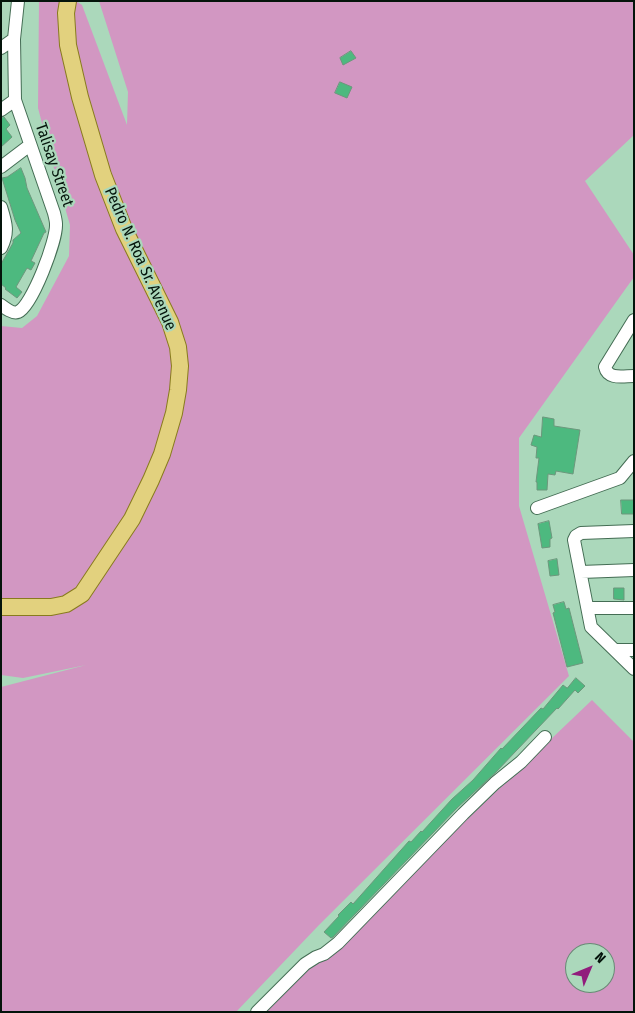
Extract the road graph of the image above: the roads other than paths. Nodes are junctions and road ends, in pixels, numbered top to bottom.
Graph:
1 (18, 1) edge
2 (68, 1) edge
3 (14, 39) junction
4 (1, 48) edge
5 (15, 100) junction
6 (1, 110) edge
7 (30, 145) junction
8 (1, 168) edge
9 (1, 207) edge
10 (1, 248) edge
11 (1, 305) edge
12 (634, 320) edge
13 (630, 332) edge
14 (634, 376) edge
15 (634, 461) edge
16 (537, 508) dead end
17 (634, 531) edge
18 (634, 570) edge
19 (581, 572) junction
20 (1, 607) edge
21 (588, 608) junction
22 (634, 608) edge
23 (616, 650) junction
24 (634, 650) edge
25 (634, 669) edge
26 (545, 738) dead end
27 (257, 1012) edge

1 - 3 street, Talisay Street
2 - 20 main road, Pedro N. Roa Sr. Avenue
3 - 4 street
3 - 5 street, Talisay Street
5 - 6 street
5 - 7 street, Talisay Street
7 - 8 street
7 - 11 street, Talisay Street
9 - 10 street
12 - 13 street
13 - 14 street
15 - 16 street
17 - 19 street
18 - 19 street
19 - 21 street
21 - 22 street
21 - 23 street
23 - 24 street
23 - 25 street
26 - 27 street

